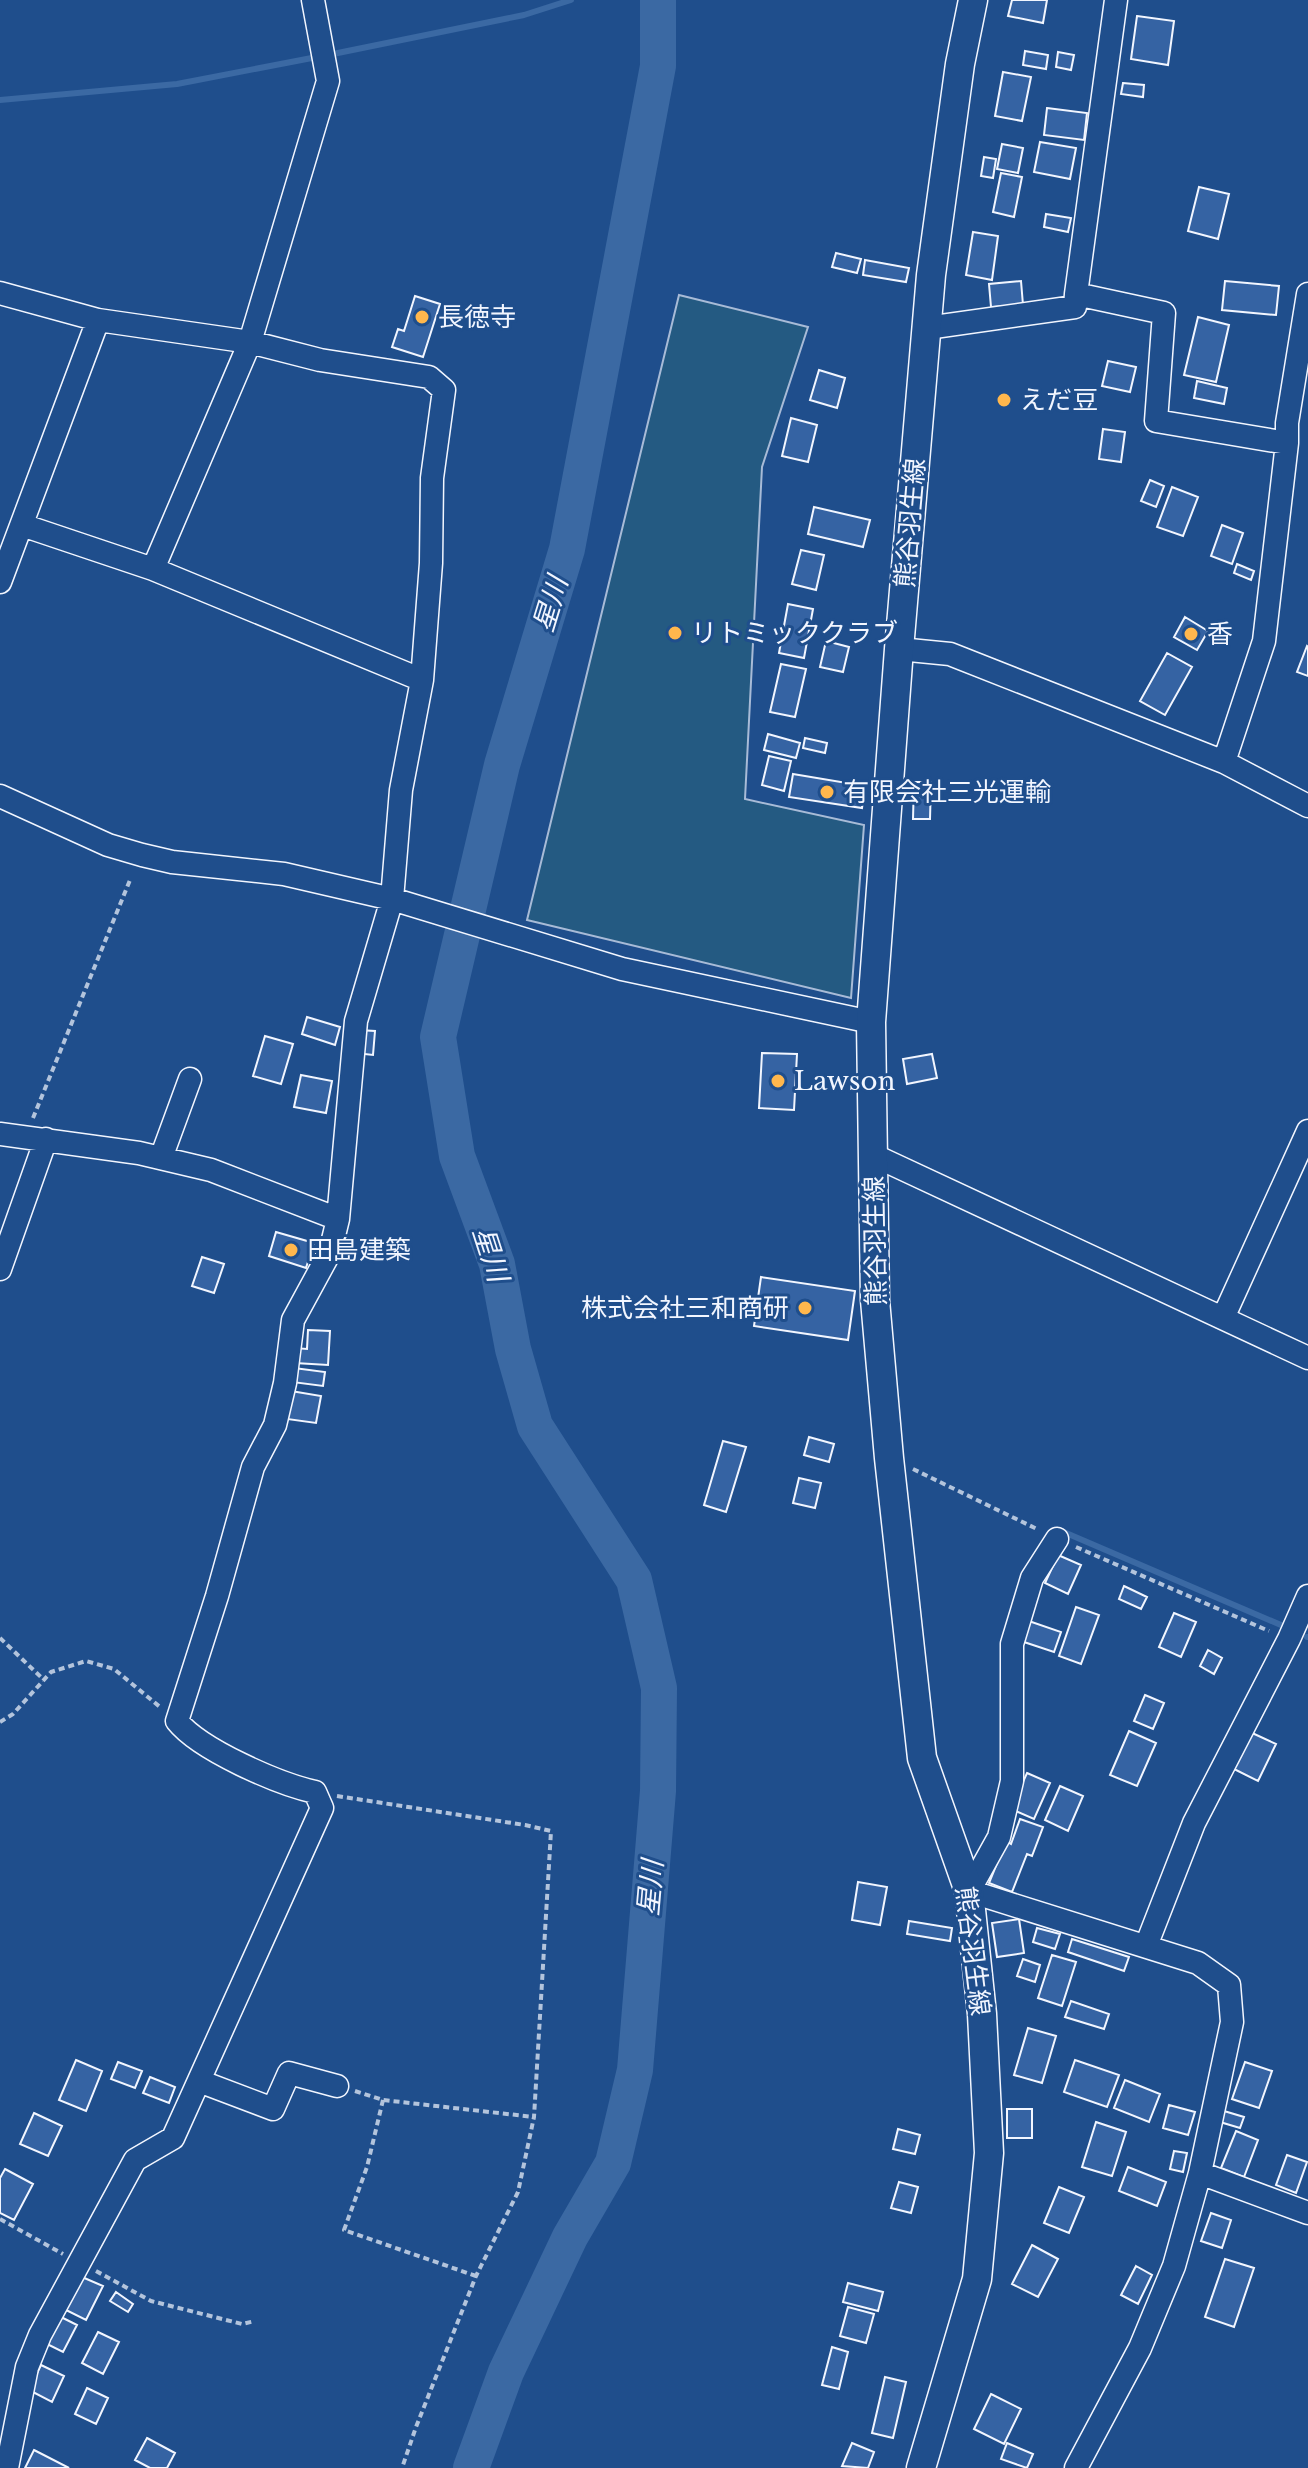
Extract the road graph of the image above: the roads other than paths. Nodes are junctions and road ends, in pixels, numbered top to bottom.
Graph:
1 (313, 0) edge
2 (973, 0) edge
3 (1116, 0) edge
4 (0, 293) edge
5 (1076, 294) junction
6 (1308, 294) edge
7 (98, 320) junction
8 (927, 328) junction
9 (250, 342) junction
10 (1294, 432) edge
11 (22, 525) junction
12 (153, 569) junction
13 (0, 582) edge
14 (899, 649) junction
15 (422, 680) junction
16 (1224, 762) junction
17 (0, 796) edge
18 (1308, 806) edge
19 (402, 902) junction
20 (871, 1022) junction
21 (190, 1079) dead end
22 (1308, 1131) edge
23 (0, 1134) edge
24 (36, 1138) junction
25 (873, 1155) junction
26 (161, 1158) junction
27 (338, 1219) junction
28 (0, 1269) edge
29 (1223, 1318) junction
30 (1308, 1358) edge
31 (1057, 1539) road end
32 (1308, 1596) edge
33 (969, 1891) junction
34 (1146, 1946) junction
35 (199, 2081) junction
36 (337, 2086) road end
37 (1200, 2173) junction
38 (1308, 2213) edge
39 (7, 2468) edge
40 (921, 2468) edge
41 (1076, 2468) edge

1 - 9 street
2 - 8 main road, 熊谷羽生線
3 - 5 street
4 - 7 street
5 - 8 street
5 - 10 street
6 - 10 street
7 - 9 street
7 - 11 street
8 - 14 main road, 熊谷羽生線
9 - 12 street
9 - 15 street
10 - 16 street
11 - 12 street
11 - 13 street
12 - 15 street
14 - 16 street
14 - 20 main road, 熊谷羽生線
15 - 19 street
16 - 18 street
17 - 19 street
19 - 20 street
19 - 27 street
20 - 25 main road, 熊谷羽生線
21 - 26 street
22 - 29 street
23 - 24 street
24 - 26 street
24 - 28 street
25 - 29 street
25 - 33 main road, 熊谷羽生線
26 - 27 street
27 - 35 street
29 - 30 street
31 - 33 street
32 - 34 street
33 - 34 street
33 - 40 main road, 熊谷羽生線
34 - 37 street
35 - 36 street
35 - 39 street
37 - 38 street
37 - 41 street

